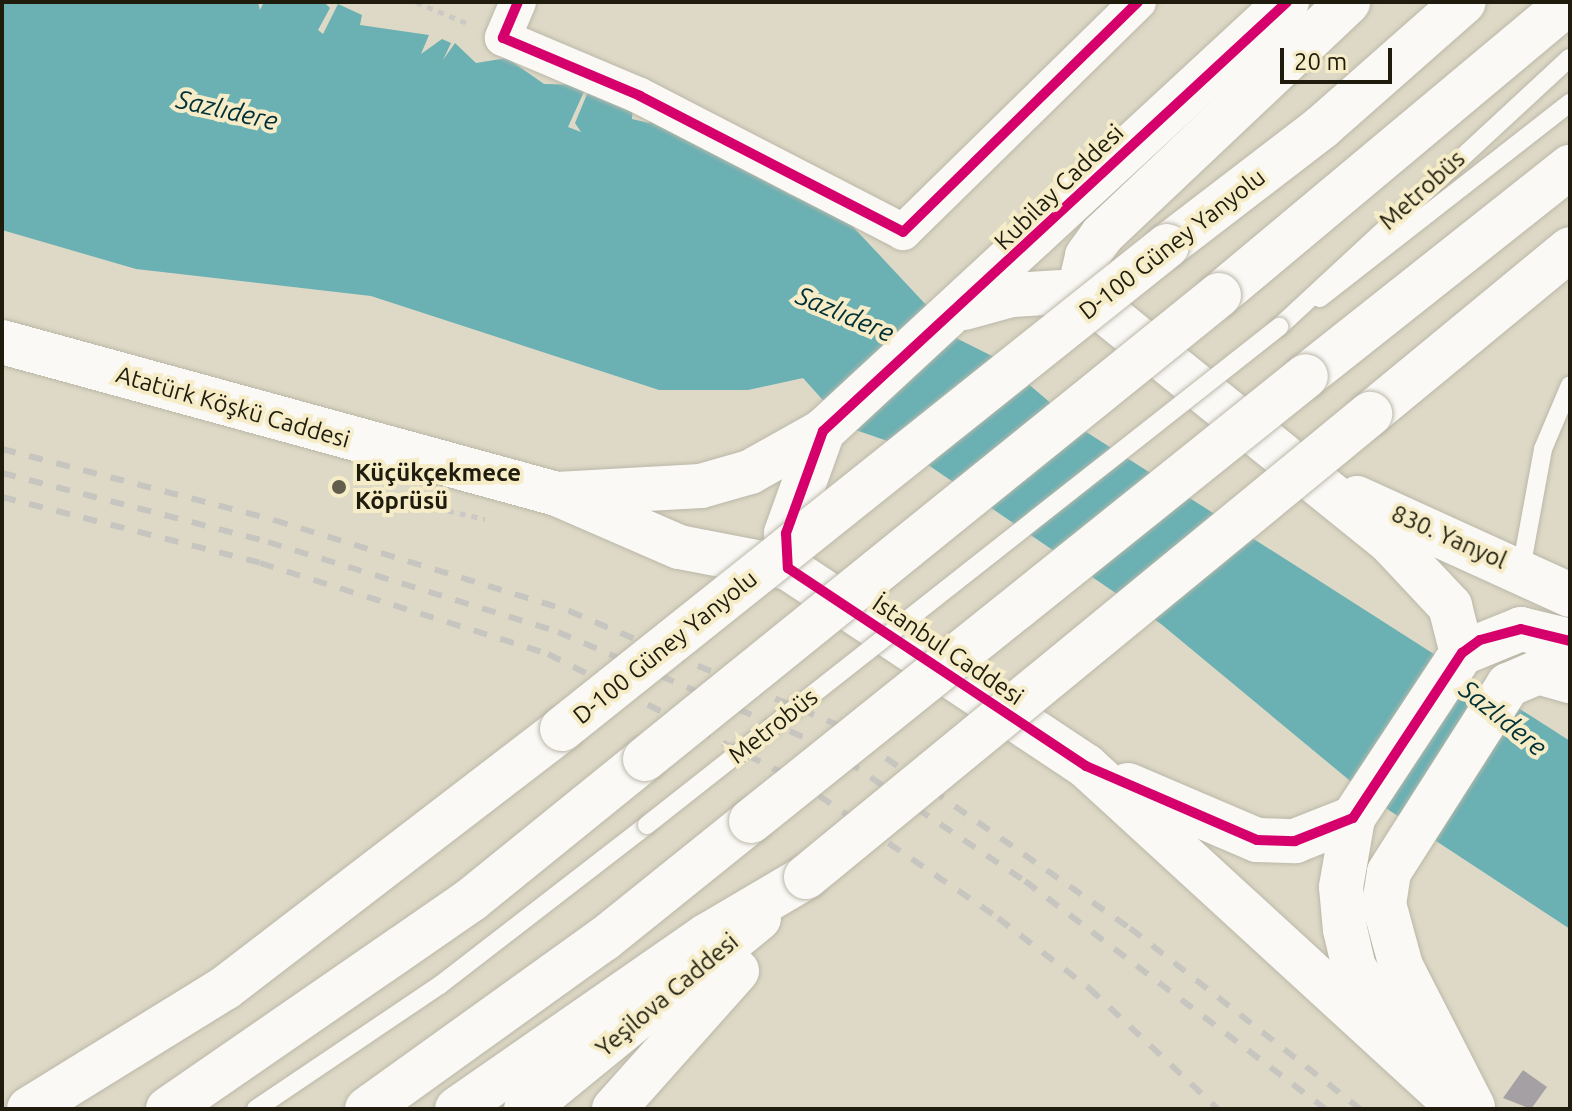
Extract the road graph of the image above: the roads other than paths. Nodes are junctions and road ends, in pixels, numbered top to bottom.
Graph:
1 (518, 2) edge
2 (1138, 2) edge
3 (1348, 2) edge
4 (1464, 2) edge
5 (1570, 2) edge
6 (1277, 5) edge
7 (1570, 58) edge
8 (1570, 103) edge
9 (1570, 167) edge
10 (1570, 249) edge
11 (1079, 291) junction
12 (964, 308) junction
13 (1279, 327) junction
14 (2, 342) edge
15 (1570, 385) edge
16 (823, 431) junction
17 (1324, 486) junction
18 (557, 494) junction
19 (788, 568) junction
20 (1521, 569) junction
21 (1570, 595) edge
22 (1570, 641) edge
23 (1462, 653) junction
24 (1570, 681) edge
25 (1086, 766) junction
26 (1353, 818) junction
27 (806, 877) junction
28 (29, 1109) edge
29 (168, 1109) edge
30 (256, 1109) edge
31 (367, 1109) edge
32 (457, 1109) edge
33 (526, 1109) edge
34 (614, 1109) edge
35 (1463, 1109) edge
36 (1474, 1109) edge

1 - 2 street
3 - 11 main road
4 - 28 main road, D-100 Güney Yanyolu, bridge
5 - 29 main road, bridge
6 - 12 main road, Kubilay Caddesi
7 - 13 lane, Metrobüs
8 - 13 lane, Metrobüs
9 - 31 main road, bridge
10 - 27 main road, bridge
11 - 12 main road
11 - 17 main road
12 - 16 main road, Kubilay Caddesi
13 - 30 lane, Metrobüs, bridge
14 - 18 main road, Atatürk Köşkü Caddesi
15 - 20 lane
16 - 18 main road, Kubilay Caddesi
16 - 19 main road
17 - 20 main road, 830. Yanyol
17 - 23 main road
18 - 19 main road
19 - 25 main road, İstanbul Caddesi
20 - 21 main road, 830. Yanyol
22 - 23 main road
23 - 26 main road
24 - 36 main road
25 - 26 main road
25 - 35 main road, İstanbul Caddesi
26 - 35 main road
27 - 32 main road
27 - 33 main road, Yeşilova Caddesi
27 - 34 main road

